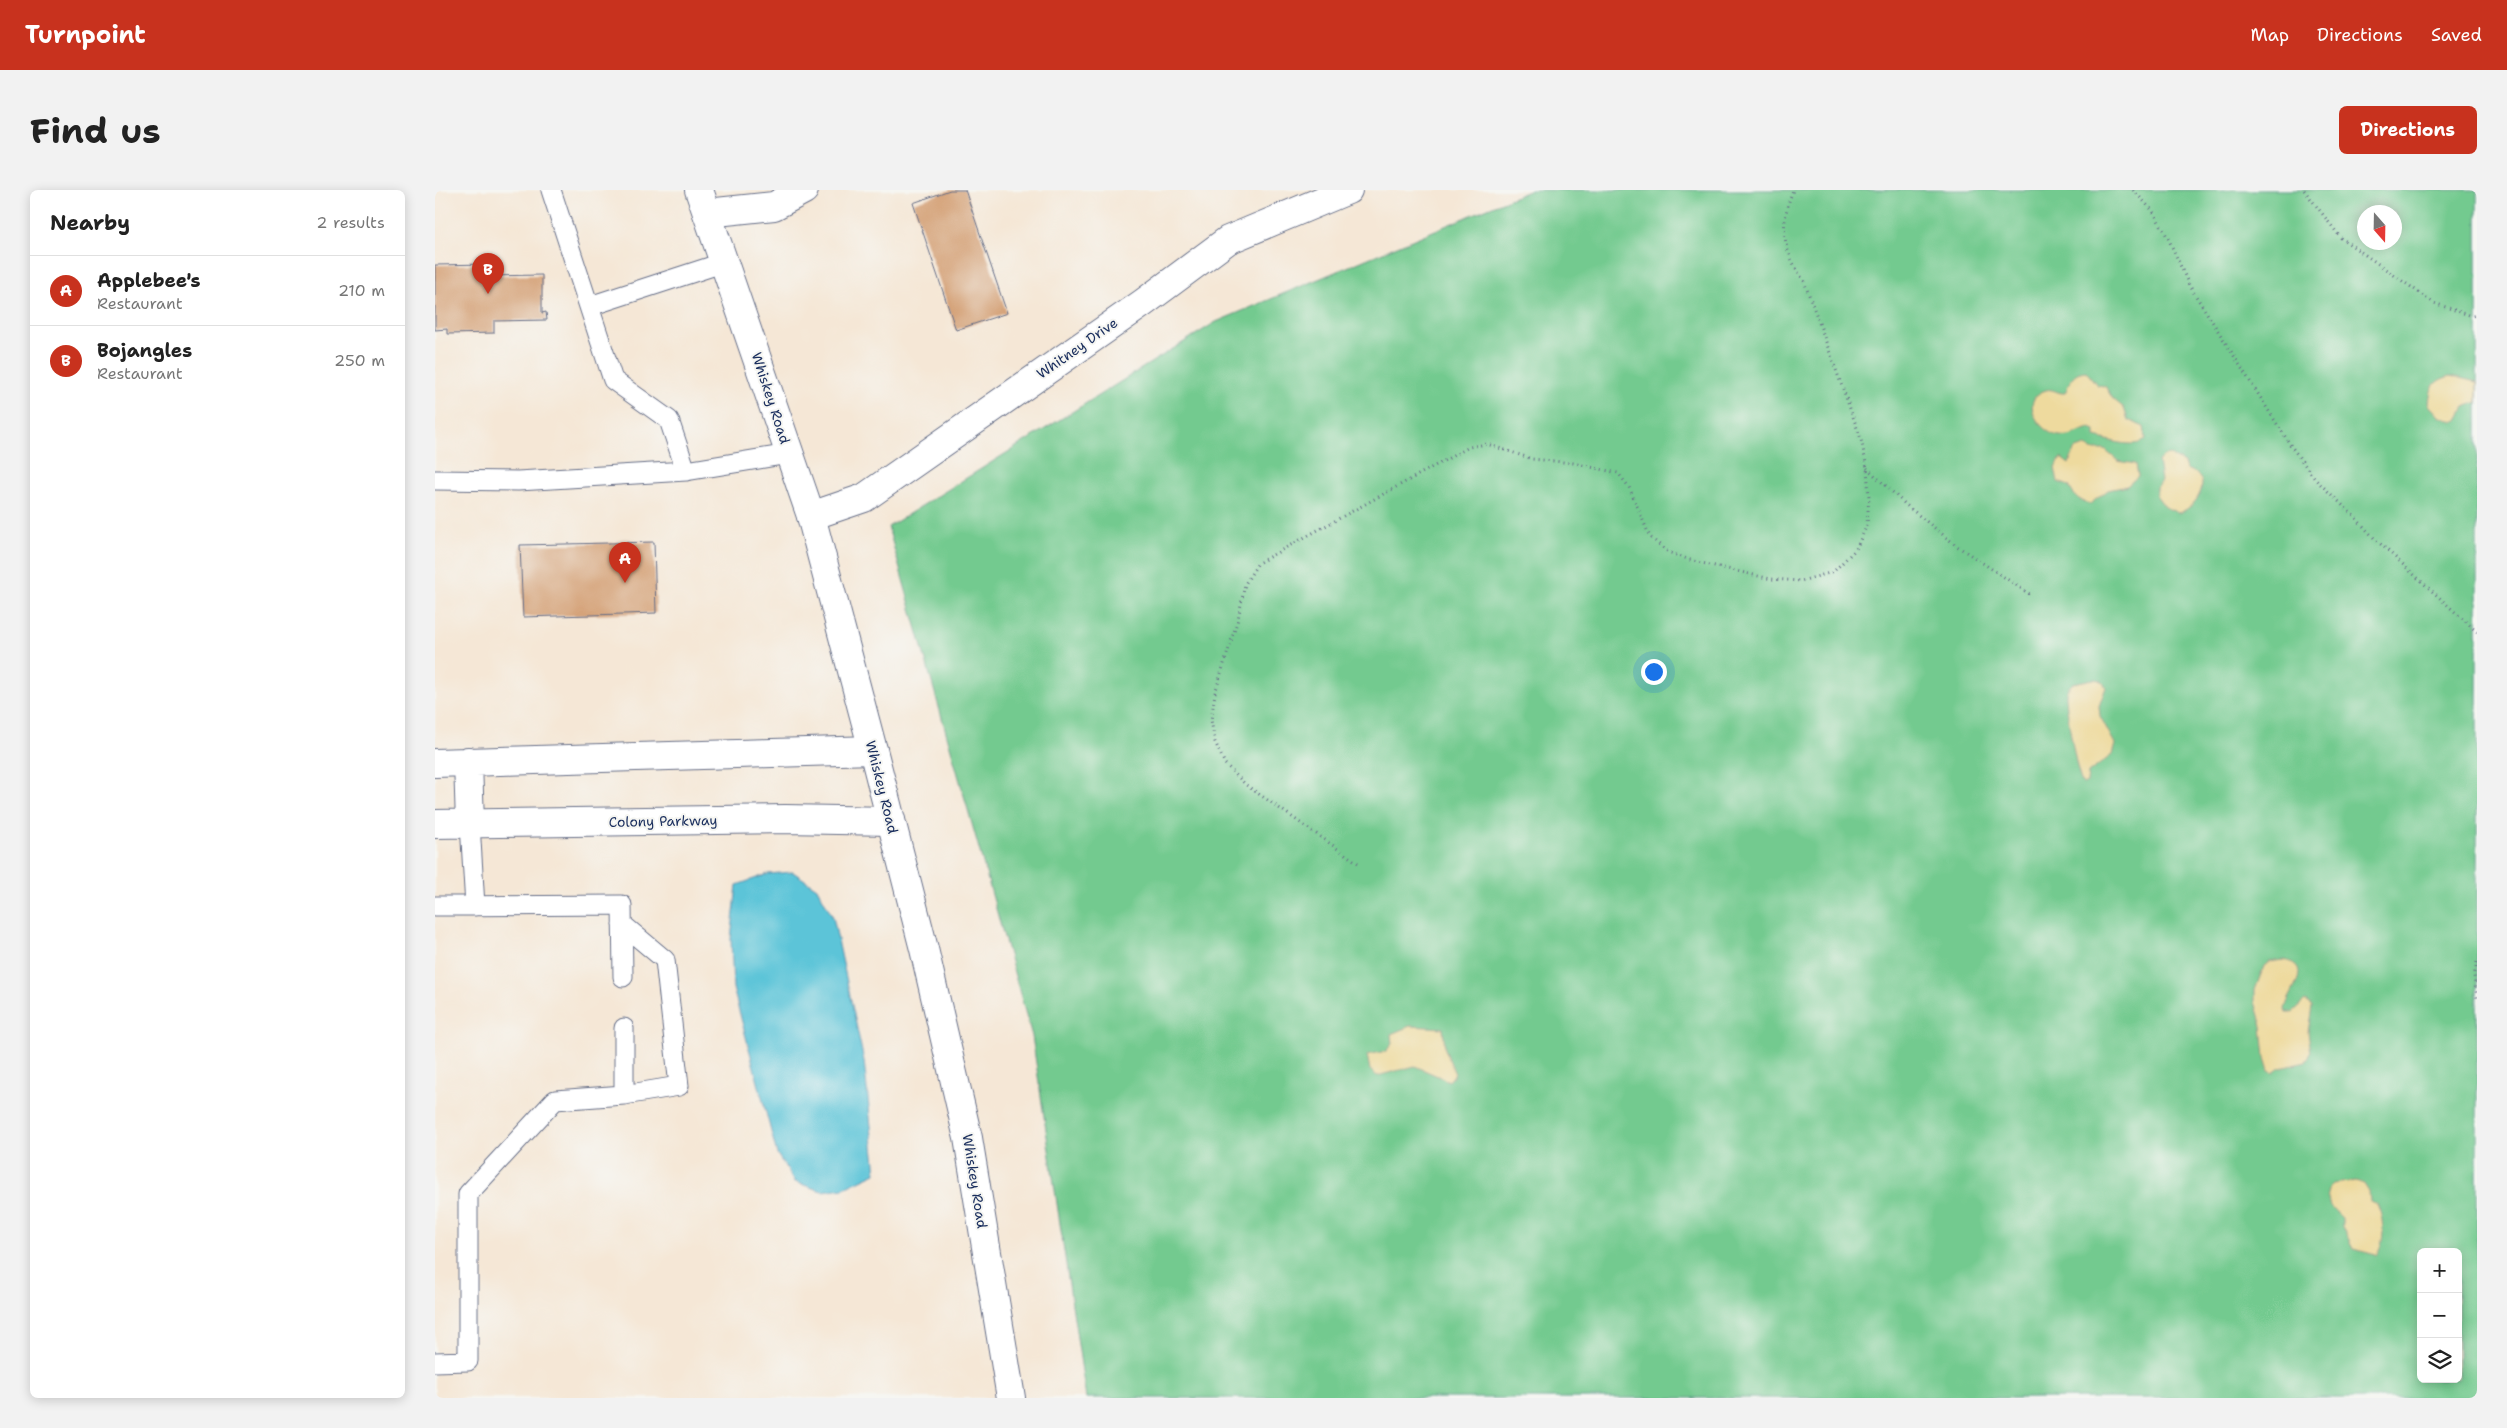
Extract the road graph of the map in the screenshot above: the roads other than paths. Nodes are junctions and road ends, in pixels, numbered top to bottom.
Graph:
1 (551, 190) edge
2 (804, 190) edge
3 (1348, 190) edge
4 (703, 202) edge
5 (725, 262) junction
6 (590, 306) junction
7 (789, 454) junction
8 (686, 471) junction
9 (435, 480) edge
10 (811, 516) junction
11 (873, 750) junction
12 (468, 761) junction
13 (435, 763) edge
14 (891, 821) junction
15 (435, 824) edge
16 (470, 824) junction
17 (435, 906) edge
18 (475, 906) junction
19 (622, 924) junction
20 (623, 977) dead end
21 (624, 1028) dead end
22 (624, 1095) junction
23 (435, 1362) edge
24 (1011, 1398) edge

1 - 6 lane
2 - 4 street
3 - 10 street, Whitney Drive
4 - 5 street, Whiskey Road
5 - 6 lane
5 - 7 street, Whiskey Road
6 - 8 lane
7 - 8 lane
7 - 10 street, Whiskey Road
8 - 9 lane
10 - 11 street, Whiskey Road
11 - 12 street
11 - 14 street, Whiskey Road
12 - 13 street
12 - 16 street
14 - 16 street, Colony Parkway
14 - 24 street, Whiskey Road
15 - 16 street, Colony Parkway
16 - 18 lane
17 - 18 lane
18 - 19 lane
19 - 20 lane
19 - 22 lane
21 - 22 lane
22 - 23 lane

